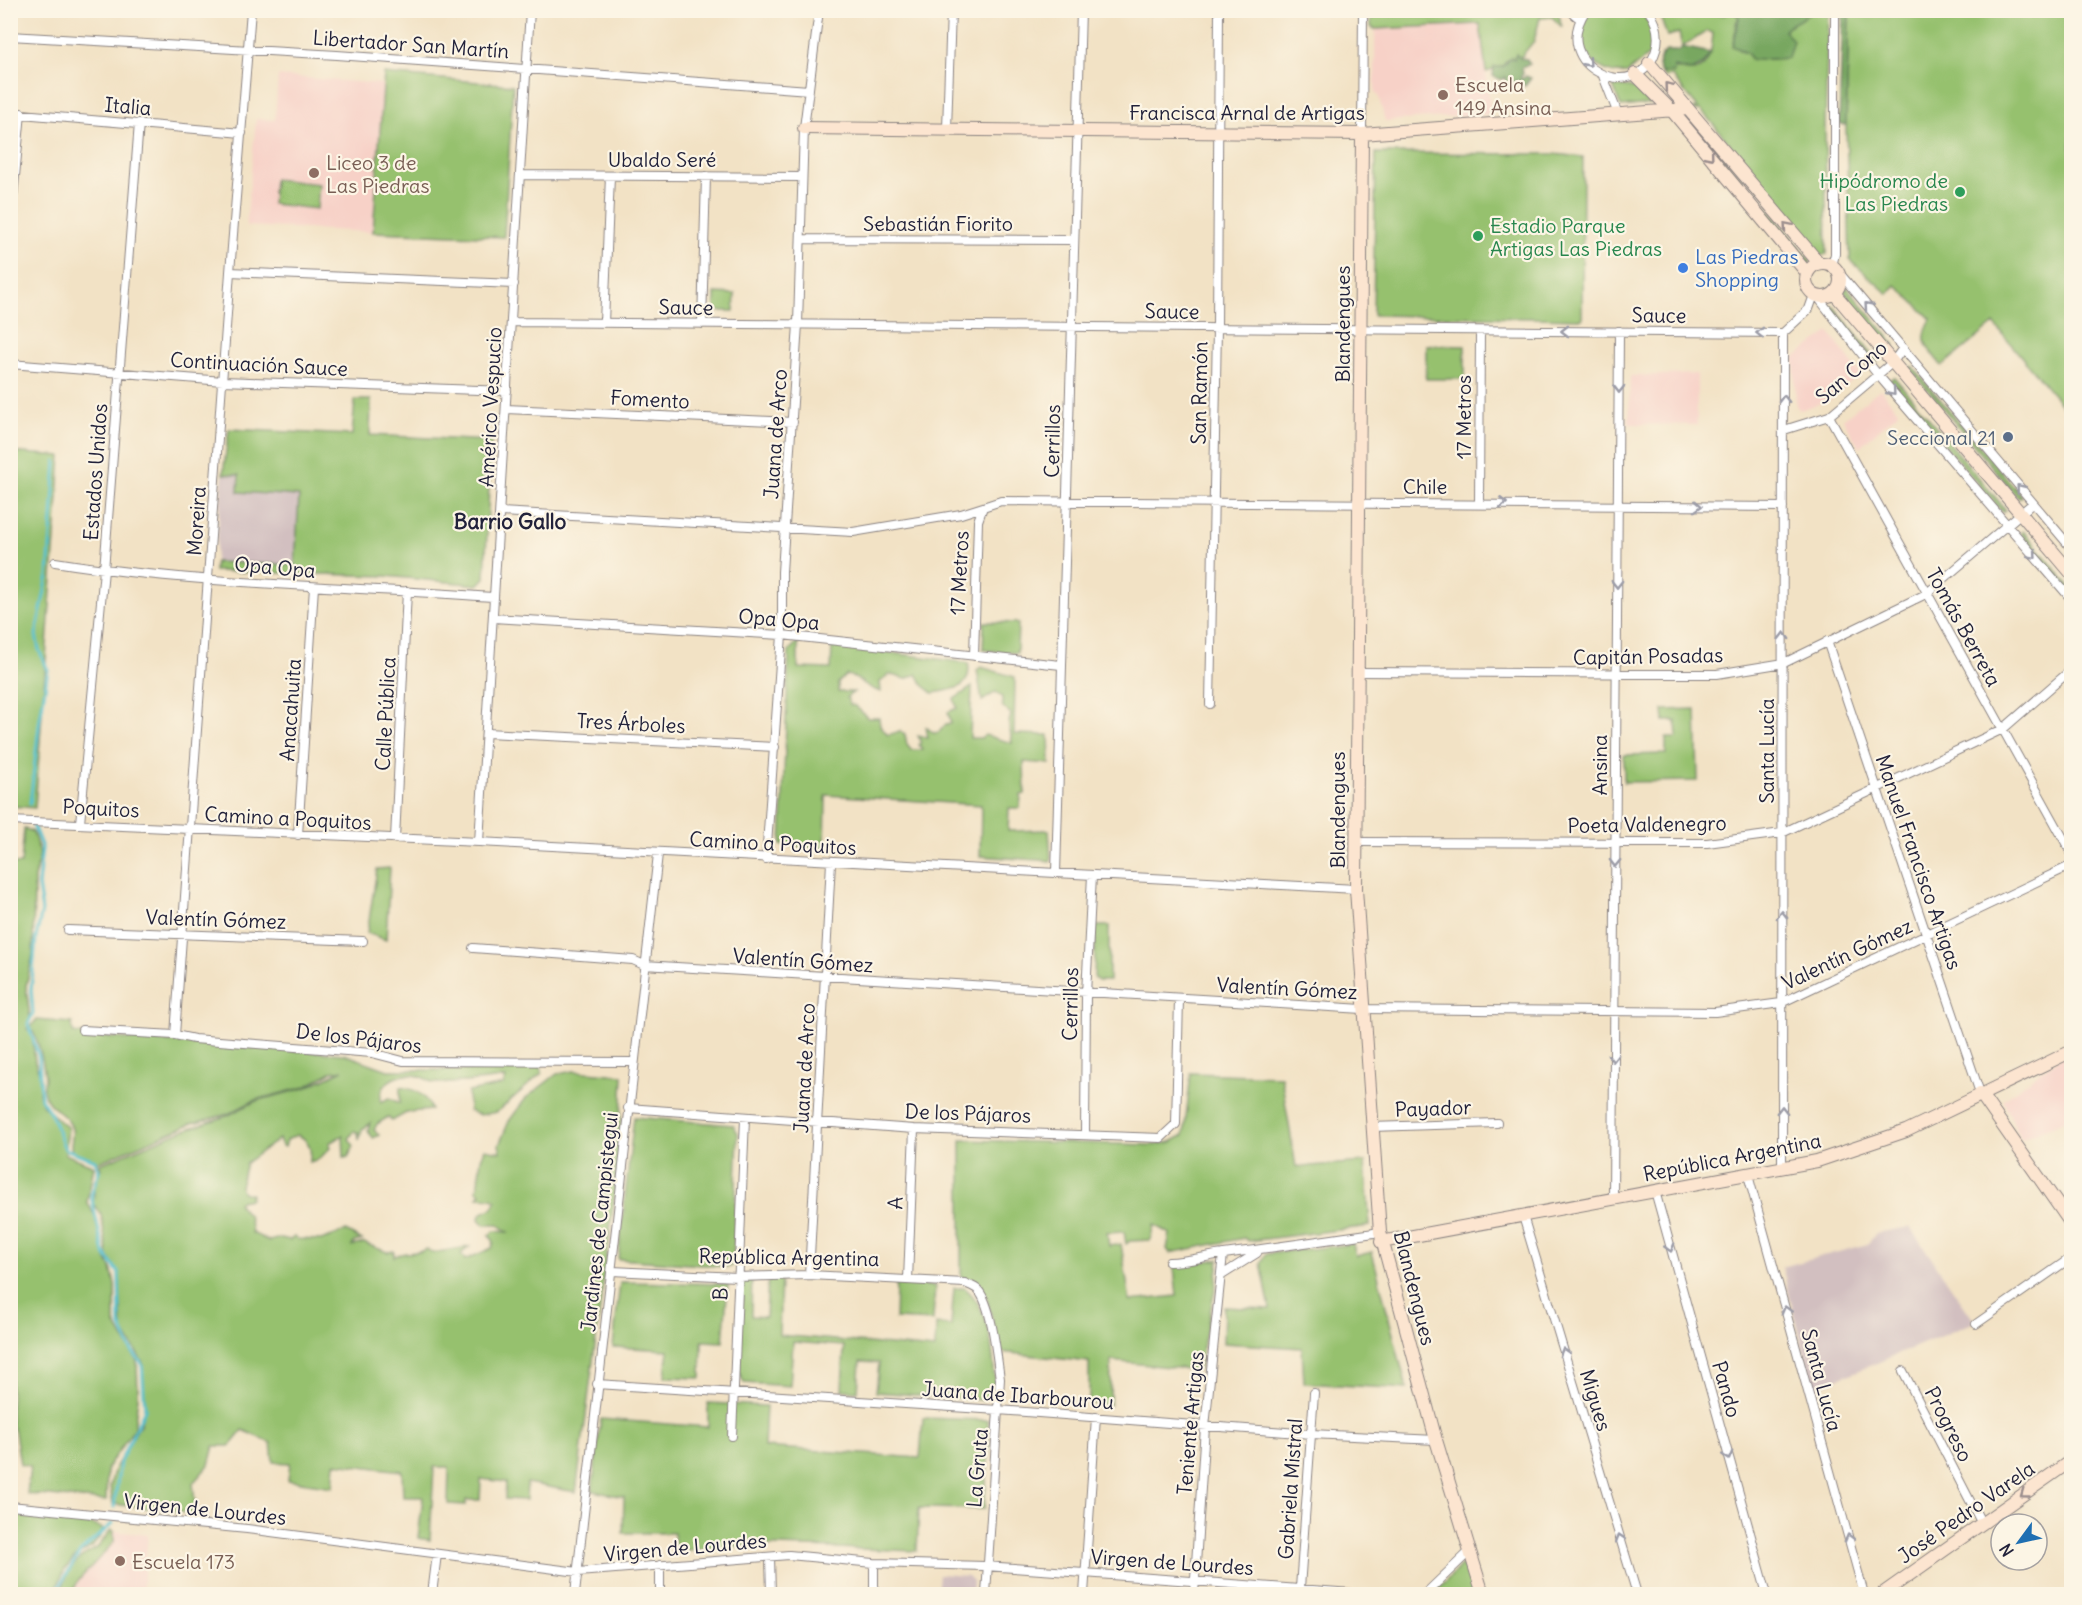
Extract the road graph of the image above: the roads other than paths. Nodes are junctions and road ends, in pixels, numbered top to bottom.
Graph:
1 (251, 10) edge
2 (530, 10) edge
3 (819, 10) edge
4 (951, 10) edge
5 (1081, 10) edge
6 (1219, 10) edge
7 (1363, 10) edge
8 (1569, 10) edge
9 (1586, 10) edge
10 (1648, 10) edge
11 (1835, 10) edge
12 (1580, 20) junction
13 (10, 36) edge
14 (249, 50) junction
15 (1649, 63) junction
16 (527, 69) junction
17 (1635, 74) junction
18 (1603, 76) junction
19 (809, 90) junction
20 (1688, 109) junction
21 (1673, 112) junction
22 (10, 113) edge
23 (21, 113) junction
24 (1618, 114) junction
25 (140, 123) junction
26 (804, 128) junction
27 (947, 129) junction
28 (1077, 130) junction
29 (1219, 132) junction
30 (242, 133) junction
31 (1362, 134) junction
32 (520, 175) junction
33 (610, 176) junction
34 (706, 176) junction
35 (802, 177) junction
36 (10, 229) edge
37 (801, 239) junction
38 (1074, 240) junction
39 (1829, 266) junction
40 (230, 272) junction
41 (1807, 273) junction
42 (514, 284) junction
43 (1834, 293) junction
44 (1815, 296) junction
45 (511, 322) junction
46 (604, 323) junction
47 (702, 324) junction
48 (798, 324) junction
49 (1071, 327) junction
50 (1217, 328) junction
51 (1362, 330) junction
52 (1619, 331) junction
53 (1480, 332) junction
54 (1783, 333) junction
55 (1903, 348) junction
56 (1893, 362) junction
57 (10, 364) edge
58 (119, 373) junction
59 (1878, 375) junction
60 (223, 381) junction
61 (507, 391) junction
62 (506, 409) junction
63 (1829, 416) junction
64 (793, 422) junction
65 (1784, 430) junction
66 (1068, 500) junction
67 (1214, 501) junction
68 (1360, 502) junction
69 (1479, 503) junction
70 (2033, 503) junction
71 (1617, 504) junction
72 (983, 507) junction
73 (1783, 507) junction
74 (500, 512) junction
75 (2020, 514) junction
76 (2007, 525) junction
77 (785, 527) junction
78 (2072, 549) edge
79 (55, 562) dead end
80 (104, 570) junction
81 (2072, 574) edge
82 (208, 578) junction
83 (314, 588) junction
84 (407, 591) junction
85 (1926, 594) junction
86 (493, 597) junction
87 (2072, 600) edge
88 (493, 618) junction
89 (782, 635) junction
90 (1827, 641) junction
91 (974, 656) junction
92 (1784, 663) junction
93 (1061, 665) junction
94 (2072, 669) edge
95 (1358, 672) junction
96 (1617, 674) junction
97 (1209, 704) dead end
98 (2002, 729) junction
99 (486, 733) junction
100 (775, 747) junction
101 (1876, 789) junction
102 (10, 821) edge
103 (80, 823) junction
104 (189, 830) junction
105 (1782, 833) junction
106 (298, 835) junction
107 (395, 839) junction
108 (479, 842) junction
109 (1356, 842) junction
110 (1615, 842) junction
111 (658, 854) junction
112 (2072, 854) edge
113 (766, 859) junction
114 (831, 862) junction
115 (2072, 865) edge
116 (1056, 873) junction
117 (1092, 875) junction
118 (1356, 889) junction
119 (68, 930) dead end
120 (181, 935) junction
121 (1925, 935) junction
122 (363, 941) dead end
123 (473, 948) dead end
124 (644, 965) junction
125 (826, 978) junction
126 (1086, 994) junction
127 (1179, 999) junction
128 (1781, 1003) junction
129 (1363, 1009) junction
130 (1613, 1010) junction
131 (82, 1030) dead end
132 (175, 1035) junction
133 (2072, 1051) edge
134 (633, 1062) junction
135 (1980, 1094) junction
136 (628, 1108) junction
137 (745, 1118) junction
138 (818, 1122) junction
139 (1497, 1123) dead end
140 (1371, 1127) junction
141 (914, 1129) junction
142 (1085, 1134) junction
143 (1782, 1169) junction
144 (1748, 1174) junction
145 (1655, 1191) junction
146 (1613, 1200) junction
147 (1523, 1216) junction
148 (2072, 1225) edge
149 (1380, 1237) junction
150 (1260, 1251) junction
151 (1223, 1254) junction
152 (2072, 1257) edge
153 (1170, 1262) dead end
154 (612, 1271) junction
155 (809, 1275) junction
156 (1222, 1275) junction
157 (737, 1277) junction
158 (908, 1280) junction
159 (965, 1283) joint
160 (1976, 1324) dead end
161 (1903, 1371) dead end
162 (597, 1384) junction
163 (732, 1393) junction
164 (1314, 1393) dead end
165 (998, 1410) junction
166 (1096, 1417) junction
167 (1205, 1426) junction
168 (1311, 1434) junction
169 (732, 1436) dead end
170 (1436, 1440) junction
171 (2072, 1460) edge
172 (10, 1506) edge
173 (1982, 1524) junction
174 (1470, 1551) junction
175 (437, 1554) junction
176 (770, 1557) junction
177 (874, 1563) junction
178 (660, 1565) junction
179 (986, 1566) junction
180 (578, 1572) junction
181 (1084, 1573) junction
182 (1194, 1580) junction
183 (1300, 1588) junction
184 (432, 1594) edge
185 (575, 1594) edge
186 (660, 1594) edge
187 (771, 1594) edge
188 (874, 1594) edge
189 (986, 1594) edge
190 (1084, 1594) edge
191 (1194, 1594) edge
192 (1365, 1594) edge
193 (1425, 1594) edge
194 (1483, 1594) edge
195 (1637, 1594) edge
196 (1767, 1594) edge
197 (1864, 1594) edge
198 (1882, 1594) edge

1 - 14 street, Moreira
2 - 16 street, Américo Vespucio
3 - 19 street, Juana de Arco
4 - 27 street
5 - 28 street, Cerrillos
6 - 29 street, San Ramón
7 - 31 street, Blandengues
8 - 12 street
9 - 12 street
10 - 15 street
11 - 39 street
12 -> 18 street
13 - 14 street, Libertador San Martín
14 - 16 street, Libertador San Martín
14 - 30 street, Moreira
15 - 17 street
20 -> 15 street
16 - 19 street, Libertador San Martín
16 - 32 street, Américo Vespucio
17 - 18 street
17 - 21 street
18 - 24 street
19 - 26 street, Juana de Arco
20 - 21 street, Francisca Arnal de Artigas
39 -> 20 street
21 - 24 street, Francisca Arnal de Artigas
21 -> 41 street
22 - 23 street, Italia
23 - 25 street, Italia
23 - 36 street
24 - 31 street, Francisca Arnal de Artigas
25 - 30 street, Italia
25 - 58 street, Estados Unidos
26 - 27 street, Francisca Arnal de Artigas
26 - 35 street, Juana de Arco
27 - 28 street, Francisca Arnal de Artigas
28 - 29 street, Francisca Arnal de Artigas
28 - 38 street, Cerrillos
29 - 31 street, Francisca Arnal de Artigas
29 - 50 street, San Ramón
30 - 40 street, Moreira
31 - 51 street, Blandengues
32 - 33 street, Ubaldo Seré
32 - 42 street, Américo Vespucio
33 - 34 street, Ubaldo Seré
33 - 46 street
34 - 35 street, Ubaldo Seré
34 - 47 street
35 - 37 street, Juana de Arco
37 - 38 street, Sebastián Fiorito
37 - 48 street, Juana de Arco
38 - 49 street, Cerrillos
39 - 41 street
39 - 43 street
55 -> 39 street
40 - 42 street
40 - 60 street, Moreira
41 - 44 street
42 - 45 street, Américo Vespucio
43 - 44 street
43 - 56 street
44 - 54 street
44 - 59 street
45 - 46 street, Sauce
45 - 61 street, Américo Vespucio
46 - 47 street, Sauce
47 - 48 street, Sauce
48 - 49 street, Sauce
48 - 64 street, Juana de Arco
49 - 50 street, Sauce
49 - 66 street, Cerrillos
50 - 51 street, Sauce
50 - 67 street, San Ramón
51 - 53 street, Sauce
51 - 68 street, Blandengues
52 -> 53 street, Sauce
54 -> 52 street, Sauce
52 -> 71 street, Ansina
53 - 69 street, 17 Metros
65 -> 54 street, Santa Lucía
55 - 56 street, San Cono
70 -> 55 street
56 - 59 street, San Cono
56 - 75 street
57 - 58 street, Continuación Sauce
58 - 60 street, Continuación Sauce
58 - 80 street, Estados Unidos
59 - 63 street, San Cono
59 -> 76 street
60 - 61 street, Continuación Sauce
60 - 82 street, Moreira
61 - 62 street, Américo Vespucio
62 - 64 street, Fomento
62 - 74 street, Américo Vespucio
63 - 65 street, San Cono
63 - 85 street, Tomás Berreta
64 - 77 street, Juana de Arco
65 - 73 street, Santa Lucía
66 - 67 street, Chile
66 - 72 street, 17 Metros
66 - 93 street, Cerrillos
67 - 68 street, Chile
67 - 97 street, San Ramón
68 - 69 street, Chile
68 - 95 street, Blandengues
69 -> 71 street, Chile
70 - 75 street, Capitán Posadas
70 - 78 street
71 -> 73 street, Chile
71 -> 96 street, Ansina
72 - 77 street
72 - 91 street, 17 Metros
92 -> 73 street, Santa Lucía
74 - 77 street
74 - 86 street, Américo Vespucio
75 - 76 street, Capitán Posadas
75 - 81 street
76 - 85 street, Capitán Posadas
76 -> 87 street
77 - 89 street, Juana de Arco
79 - 80 street, Opa Opa
80 - 82 street, Opa Opa
80 - 103 street, Estados Unidos
82 - 83 street, Opa Opa
82 - 104 street, Moreira
83 - 84 street, Opa Opa
83 - 106 street, Anacahuita
84 - 86 street, Opa Opa
84 - 107 street, Calle Pública
85 - 90 street, Capitán Posadas
85 - 98 street, Tomás Berreta
86 - 88 street, Américo Vespucio
88 - 89 street, Opa Opa
88 - 99 street, Américo Vespucio
89 - 91 street, Opa Opa
89 - 100 street, Juana de Arco
90 - 92 street, Capitán Posadas
90 - 101 street, Manuel Francisco Artigas
91 - 93 street, Opa Opa
92 - 96 street, Capitán Posadas
92 - 105 street, Santa Lucía
93 - 116 street, Cerrillos
94 - 98 street, Poeta Valdenegro
95 - 96 street, Capitán Posadas
95 - 109 street, Blandengues
96 - 110 street, Ansina
98 - 101 street, Poeta Valdenegro
98 - 112 street, Tomás Berreta
99 - 100 street, Tres Árboles
99 - 108 street, Américo Vespucio
100 - 113 street, Juana de Arco
101 - 105 street, Poeta Valdenegro
101 - 121 street, Manuel Francisco Artigas
102 - 103 street, Poquitos
103 - 104 street, Poquitos
104 - 106 street, Camino a Poquitos
104 - 120 street, Moreira
105 - 110 street, Poeta Valdenegro
128 -> 105 street, Santa Lucía
106 - 107 street, Camino a Poquitos
107 - 108 street, Camino a Poquitos
108 - 111 street, Camino a Poquitos
109 - 110 street, Poeta Valdenegro
109 - 118 street, Blandengues
110 -> 130 street, Ansina
111 - 113 street, Camino a Poquitos
111 - 124 street, Jardines de Campistegui
113 - 114 street, Camino a Poquitos
114 - 116 street, Camino a Poquitos
114 - 125 street, Juana de Arco
115 - 121 street, Valentín Gómez
116 - 117 street, Camino a Poquitos
117 - 118 street, Camino a Poquitos
117 - 126 street, Cerrillos
118 - 129 street, Blandengues
119 - 120 street, Valentín Gómez
120 - 122 street, Valentín Gómez
120 - 132 street, Moreira
121 - 128 street, Valentín Gómez
121 - 135 street, Manuel Francisco Artigas
123 - 124 street, Valentín Gómez
124 - 125 street, Valentín Gómez
124 - 134 street, Jardines de Campistegui
125 - 126 street, Valentín Gómez
125 - 138 street, Juana de Arco
126 - 127 street, Valentín Gómez
126 - 142 street, Cerrillos
127 - 129 street, Valentín Gómez
127 - 142 street, De los Pájaros
128 - 130 street, Valentín Gómez
143 -> 128 street, Santa Lucía
129 - 130 street, Valentín Gómez
129 - 140 street, Blandengues
130 -> 146 street, Ansina
131 - 132 street, De los Pájaros
132 - 134 street, De los Pájaros
133 - 135 street, República Argentina
134 - 136 street, Jardines de Campistegui
135 - 143 street, República Argentina
135 - 148 street
136 - 137 street, De los Pájaros
136 - 154 street, Jardines de Campistegui
137 - 138 street, De los Pájaros
137 - 157 street, B
138 - 141 street, De los Pájaros
138 - 155 street, Juana de Arco
139 - 140 street, Payador
140 - 149 street, Blandengues
141 - 142 street, De los Pájaros
141 - 158 street, A
143 - 144 street, República Argentina
144 - 145 street, República Argentina
197 -> 144 street, Santa Lucía
145 - 146 street, República Argentina
145 -> 196 street, Pando
146 - 147 street, República Argentina
147 - 149 street, República Argentina
195 -> 147 street, Migues
149 - 150 street, República Argentina
149 - 170 street, Blandengues
150 - 151 street, República Argentina
150 - 156 street
151 - 153 street, República Argentina
151 - 156 street, Teniente Artigas
152 - 160 street
154 - 157 street, República Argentina
154 - 162 street, Jardines de Campistegui
155 - 157 street, República Argentina
155 - 158 street, República Argentina
156 - 167 street, Teniente Artigas
157 - 163 street, B
158 - 159 street, República Argentina
159 - 165 street, La Gruta
161 - 173 street, Progreso
162 - 163 street, Juana de Ibarbourou
162 - 180 street, Jardines de Campistegui
163 - 165 street, Juana de Ibarbourou
163 - 169 street, B
164 - 168 street, Gabriela Mistral
165 - 166 street, Juana de Ibarbourou
165 - 179 street, La Gruta
166 - 167 street, Juana de Ibarbourou
166 - 181 street
167 - 168 street, Juana de Ibarbourou
167 - 182 street, Teniente Artigas
168 - 170 street, Juana de Ibarbourou
168 - 183 street, Gabriela Mistral
170 - 174 street, Blandengues
171 -> 173 street, José Pedro Varela
172 - 175 street, Virgen de Lourdes
173 - 198 street, José Pedro Varela
174 - 193 street
174 - 194 street, Blandengues
175 - 180 street, Virgen de Lourdes
175 - 184 street
176 - 177 street, Virgen de Lourdes
176 - 178 street, Virgen de Lourdes
176 - 187 street
177 - 179 street, Virgen de Lourdes
177 - 188 street
178 - 180 street, Virgen de Lourdes
178 - 186 street
179 - 181 street, Virgen de Lourdes
179 - 189 street, La Gruta
180 - 185 street, Jardines de Campistegui
181 - 182 street, Virgen de Lourdes
181 - 190 street
182 - 183 street, Virgen de Lourdes
182 - 191 street, Teniente Artigas
183 - 192 street, Virgen de Lourdes

